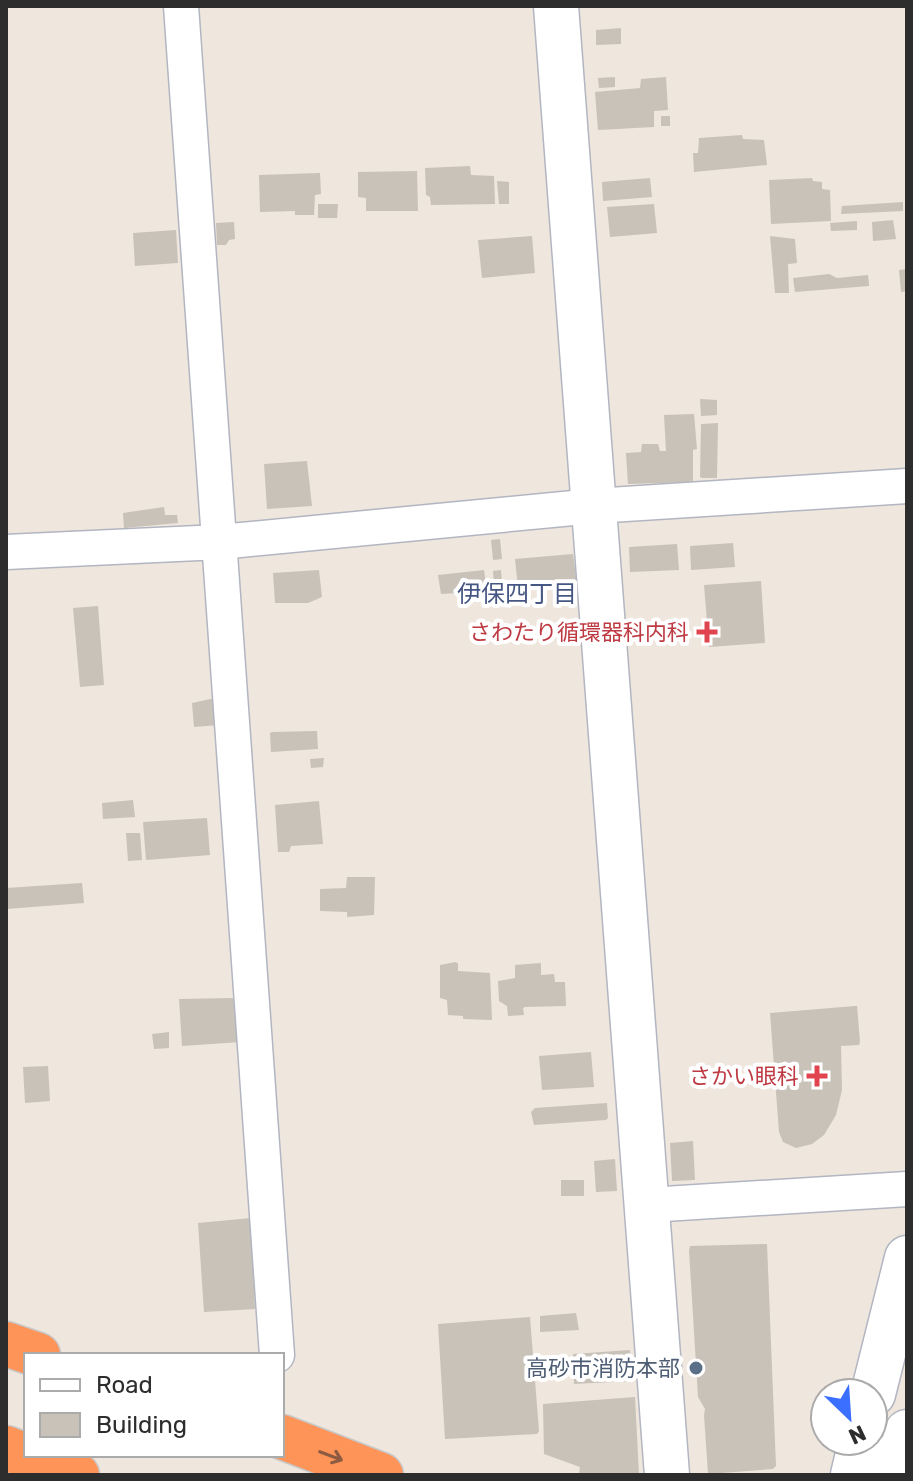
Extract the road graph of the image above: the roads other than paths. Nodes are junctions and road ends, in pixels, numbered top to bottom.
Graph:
1 (181, 6) edge
2 (556, 6) edge
3 (907, 486) edge
4 (594, 506) junction
5 (220, 542) junction
6 (6, 552) edge
7 (907, 1189) edge
8 (648, 1205) junction
9 (907, 1258) edge
10 (6, 1344) edge
11 (32, 1353) edge
12 (277, 1353) edge
13 (877, 1377) edge
14 (907, 1432) edge
15 (284, 1438) edge
16 (30, 1457) edge
17 (77, 1475) edge
18 (381, 1475) edge
19 (667, 1475) edge
20 (896, 1475) edge

1 - 5 street
2 - 4 street
3 - 4 street
4 - 5 street
4 - 8 street
5 - 6 street
5 - 12 street
7 - 8 street
8 - 19 street
9 - 13 street
10 - 11 highway
14 - 20 street
15 -> 18 highway
16 - 17 highway

